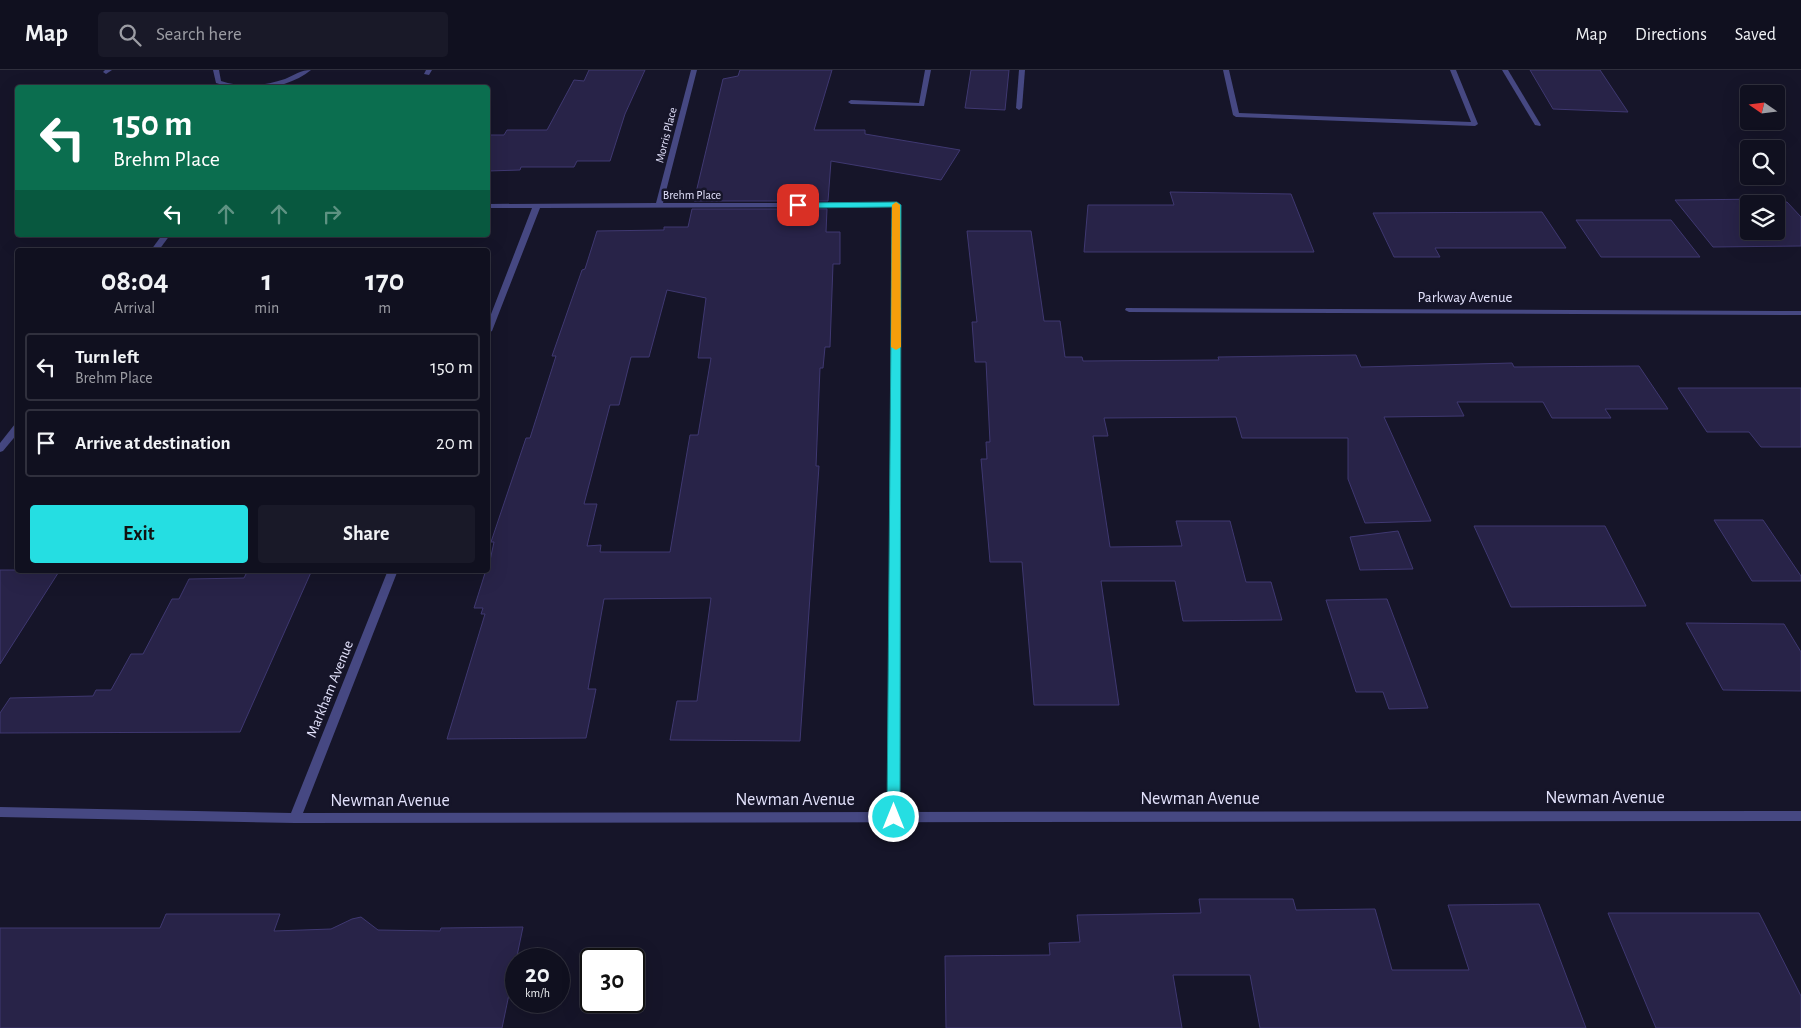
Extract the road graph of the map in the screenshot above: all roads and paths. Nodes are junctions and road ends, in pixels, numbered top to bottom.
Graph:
1 (216, 70) edge
2 (308, 70) edge
3 (694, 70) edge
4 (928, 70) edge
5 (1022, 70) edge
6 (1226, 70) edge
7 (1453, 70) edge
8 (1504, 70) edge
9 (226, 85) edge
10 (269, 85) edge
11 (851, 102) dead end
12 (1019, 108) dead end
13 (1538, 125) dead end
14 (490, 206) edge
15 (537, 206) junction
16 (659, 206) junction
17 (165, 237) edge
18 (156, 248) edge
19 (1129, 310) dead end
20 (1801, 313) edge
21 (490, 326) edge
22 (15, 430) edge
23 (0, 449) edge
24 (392, 573) edge
25 (0, 812) edge
26 (1801, 816) edge
27 (894, 817) junction
28 (295, 818) junction

1 - 9 street
2 - 10 street
3 - 16 street, Morris Place
4 - 11 street
5 - 12 street
6 - 7 street
8 - 13 street
14 - 15 street, Brehm Place
15 - 16 street, Brehm Place
15 - 21 street
16 - 27 street, Brehm Place
17 - 18 street
19 - 20 street, Parkway Avenue
22 - 23 street
24 - 28 street, Markham Avenue
25 - 28 street, Newman Avenue
26 - 27 street, Newman Avenue
27 - 28 street, Newman Avenue

